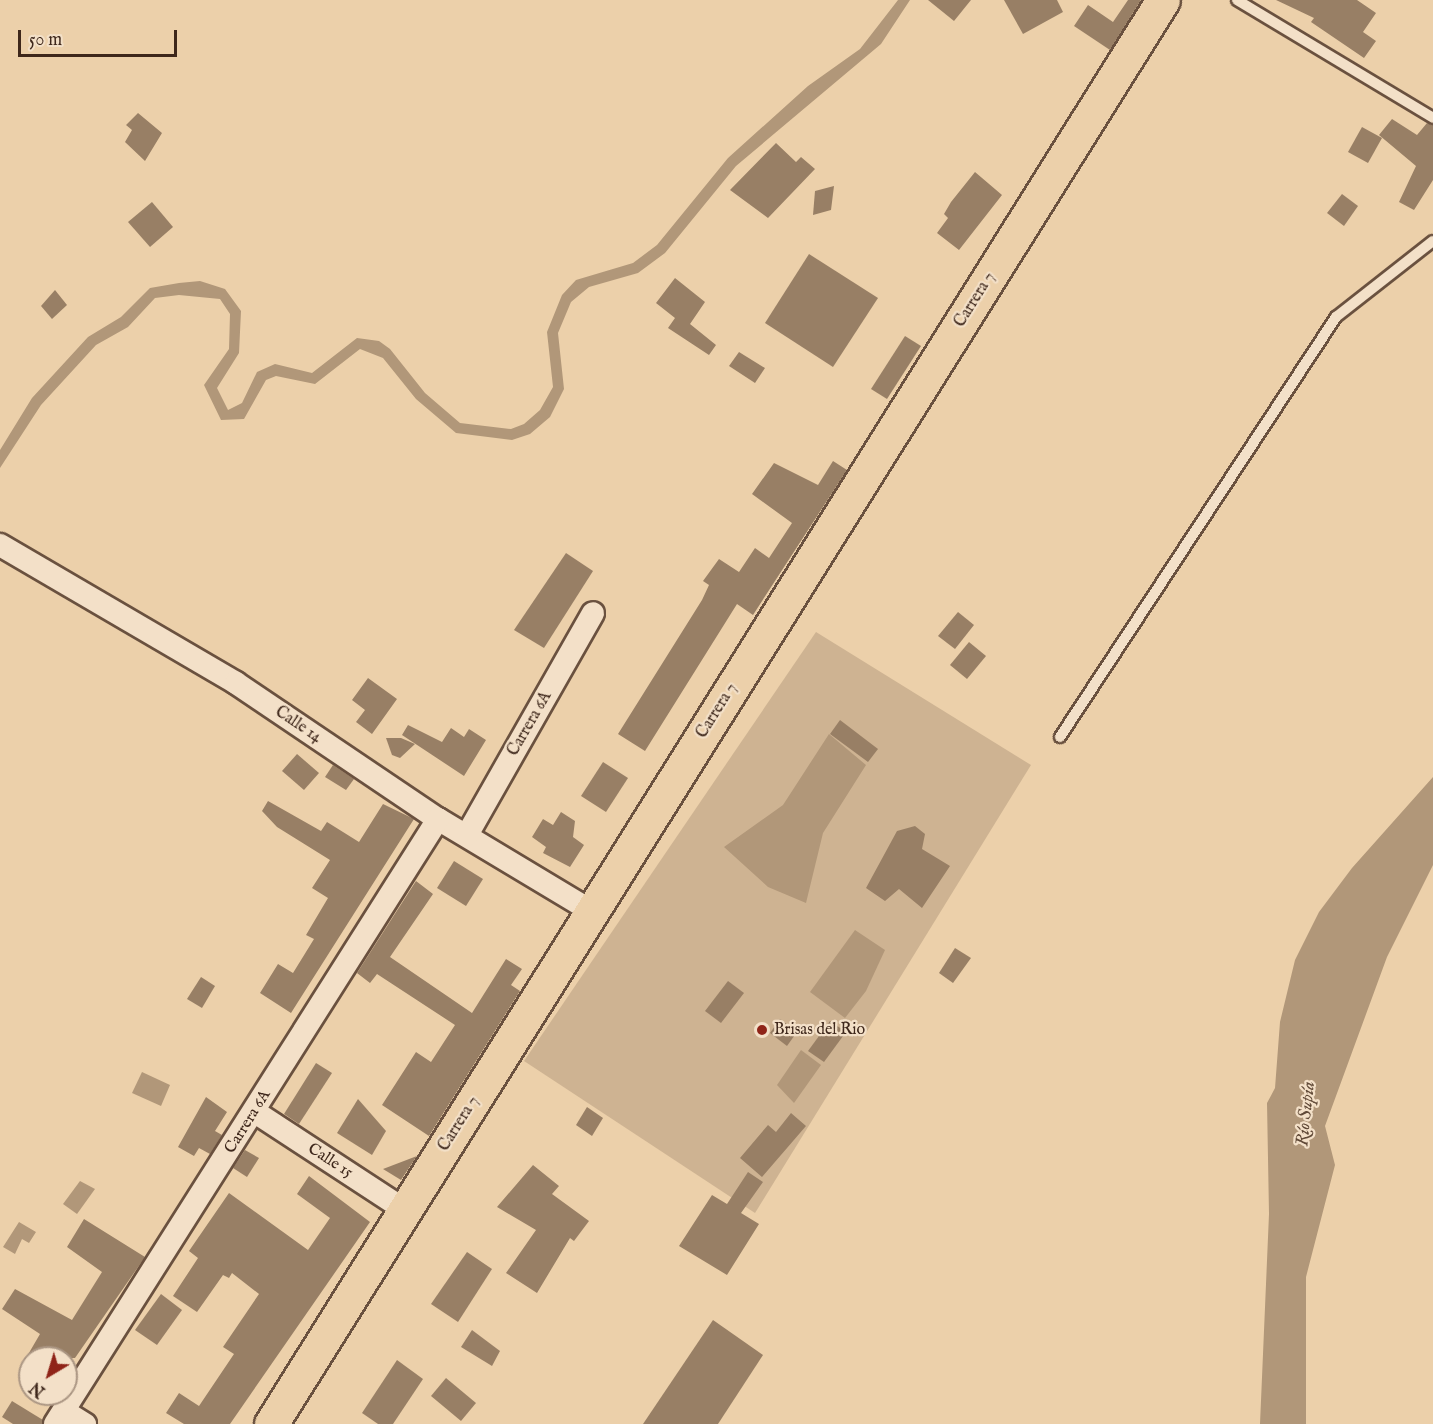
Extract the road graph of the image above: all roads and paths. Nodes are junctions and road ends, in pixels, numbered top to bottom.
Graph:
1 (1163, 0) edge
2 (1237, 0) edge
3 (1433, 118) edge
4 (1433, 241) edge
5 (0, 545) edge
6 (593, 612) dead end
7 (1060, 737) dead end
8 (438, 819) junction
9 (467, 835) junction
10 (591, 911) junction
11 (255, 1112) junction
12 (405, 1210) junction
13 (60, 1417) edge
14 (85, 1424) edge
15 (271, 1424) edge

1 - 10 main road, Carrera 7
2 - 3 lane
4 - 7 lane
5 - 8 street, Calle 14
6 - 9 street, Carrera 6A
8 - 9 street, Calle 14
8 - 11 street, Carrera 6A
9 - 10 street, Calle 14
10 - 12 main road, Carrera 7
11 - 12 street, Calle 15
11 - 13 street, Carrera 6A
12 - 15 main road, Carrera 7
13 - 14 street

